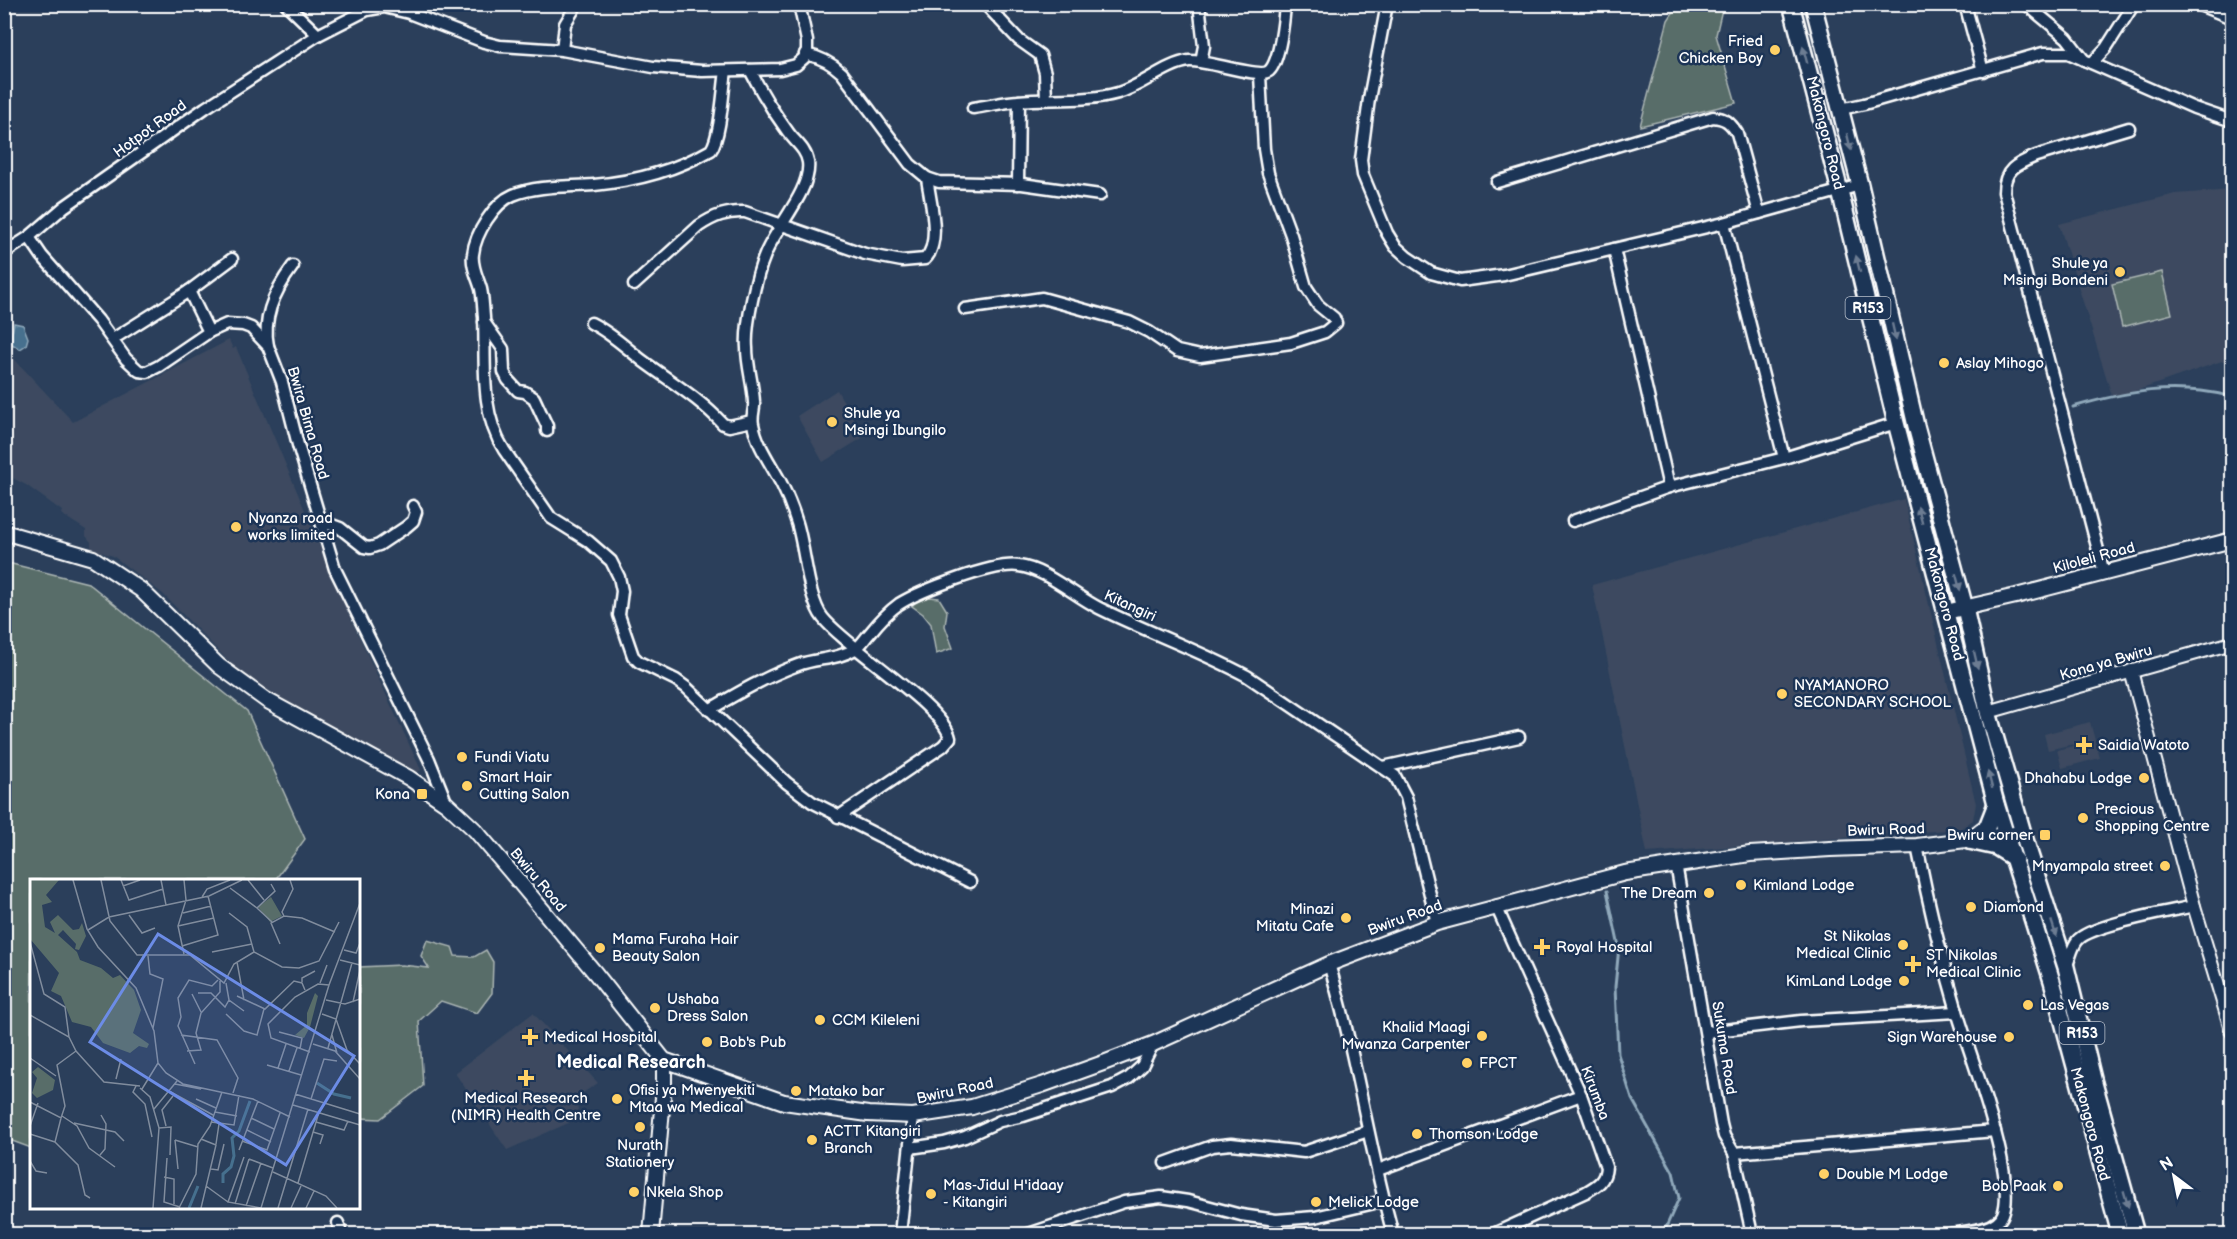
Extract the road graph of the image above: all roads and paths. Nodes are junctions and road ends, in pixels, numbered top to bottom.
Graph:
1 (286, 4) edge
2 (577, 4) edge
3 (799, 4) edge
4 (985, 4) edge
5 (1198, 4) edge
6 (1286, 4) edge
7 (1388, 4) edge
8 (1791, 4) edge
9 (1813, 4) edge
10 (1965, 4) edge
11 (2026, 4) edge
12 (2134, 4) edge
13 (2198, 4) edge
14 (386, 6) edge
15 (2232, 18) edge
16 (318, 35) junction
17 (562, 50) junction
18 (805, 54) junction
19 (1201, 62) junction
20 (2088, 62) junction
21 (750, 70) junction
22 (726, 71) junction
23 (1983, 71) junction
24 (1260, 75) junction
25 (1046, 99) junction
26 (1019, 101) junction
27 (973, 108) dead end
28 (1841, 109) junction
29 (2232, 121) edge
30 (2129, 128) dead end
31 (927, 178) junction
32 (1497, 182) dead end
33 (1018, 184) junction
34 (1860, 185) junction
35 (1840, 191) junction
36 (1100, 195) dead end
37 (1759, 213) junction
38 (782, 224) junction
39 (1724, 224) junction
40 (29, 237) junction
41 (1614, 249) junction
42 (4, 253) edge
43 (232, 259) dead end
44 (293, 267) dead end
45 (634, 285) dead end
46 (189, 291) junction
47 (965, 309) dead end
48 (484, 322) junction
49 (591, 323) dead end
50 (209, 332) junction
51 (112, 339) junction
52 (268, 346) junction
53 (752, 421) junction
54 (1896, 423) junction
55 (547, 431) dead end
56 (1784, 458) junction
57 (1670, 487) junction
58 (413, 506) dead end
59 (321, 521) junction
60 (1573, 521) dead end
61 (4, 532) edge
62 (2232, 540) edge
63 (2104, 573) junction
64 (1965, 608) junction
65 (1946, 612) junction
66 (2232, 643) edge
67 (857, 648) junction
68 (2131, 671) junction
69 (709, 710) junction
70 (1988, 712) junction
71 (1519, 737) dead end
72 (1383, 767) junction
73 (447, 804) junction
74 (1996, 804) junction
75 (838, 817) junction
76 (2023, 833) junction
77 (2007, 836) junction
78 (1969, 841) junction
79 (1917, 846) junction
80 (2015, 859) junction
81 (1676, 864) junction
82 (970, 882) dead end
83 (1496, 906) junction
84 (2194, 906) junction
85 (1437, 923) junction
86 (1329, 964) junction
87 (2066, 967) junction
88 (1957, 1012) junction
89 (1707, 1032) junction
90 (2232, 1032) edge
91 (1153, 1044) junction
92 (664, 1060) junction
93 (1581, 1095) junction
94 (913, 1116) junction
95 (1368, 1131) junction
96 (1995, 1131) junction
97 (910, 1148) junction
98 (1734, 1153) junction
99 (1165, 1163) dead end
100 (1378, 1170) junction
101 (1383, 1201) junction
102 (338, 1223) dead end
103 (341, 1234) edge
104 (651, 1234) edge
105 (902, 1234) edge
106 (1028, 1234) edge
107 (1393, 1234) edge
108 (1492, 1234) edge
109 (1752, 1234) edge
110 (1950, 1234) edge
111 (2120, 1234) edge
112 (2136, 1234) edge

1 - 16 street
2 - 17 street
3 - 18 street
4 - 25 street
5 - 19 street
6 - 24 street
7 - 41 street
35 -> 8 main road, Makongoro Road / R153
9 - 28 main road, Makongoro Road / R153
10 - 23 street
11 - 20 street
12 - 20 street
13 - 15 street
14 - 16 street, Hotpot Road
14 - 17 street
16 - 40 street, Hotpot Road
17 - 22 street
18 - 21 street
18 - 31 street
19 - 24 street
19 - 25 street
20 - 23 street
20 - 29 street
21 - 22 street
21 - 38 street
22 - 48 street
23 - 28 street
24 - 47 street
25 - 26 street
26 - 27 street
26 - 33 street
28 -> 34 main road, Makongoro Road / R153
30 - 63 street
31 - 33 street
31 - 38 street
32 - 37 street
33 - 36 street
34 - 35 street
34 -> 64 main road, Makongoro Road / R153
35 - 37 street
54 -> 35 main road, Makongoro Road / R153
37 - 39 street
38 - 45 street
38 - 53 street
39 - 41 street
39 - 56 street
40 - 42 street, Hotpot Road
40 - 51 street, Bwira Bima Road
41 - 57 street
43 - 46 street
44 - 52 street
46 - 50 street
46 - 51 street
48 - 55 street
48 - 69 street
49 - 53 street
50 - 51 street, Bwira Bima Road
50 - 52 street, Bwira Bima Road
52 - 59 street, Bwira Bima Road
53 - 67 street
54 - 56 street
65 -> 54 main road, Makongoro Road / R153
56 - 57 street
57 - 60 street
58 - 59 street
59 - 73 street, Bwira Bima Road
61 - 73 main road, Bwiru Road
62 - 63 main road, Kiloleli Road
63 - 64 main road, Kiloleli Road
64 - 65 main road, Kiloleli Road
64 -> 70 main road, Makongoro Road / R153
74 -> 65 main road, Makongoro Road / R153
66 - 68 street, Kona ya Bwiru
67 - 69 street, Kitangiri
67 - 72 street, Kitangiri
67 - 75 street
68 - 70 street, Kona ya Bwiru
68 - 84 street
69 - 75 street
70 - 76 main road, Makongoro Road / R153
71 - 72 street
72 - 85 street, Kitangiri
73 - 92 main road, Bwiru Road
74 - 77 main road, Makongoro Road / R153
74 - 78 main road
75 - 82 street
76 - 77 main road, Bwiru Road
76 -> 87 main road, Makongoro Road / R153
77 - 78 main road, Bwiru Road
77 - 80 main road, Makongoro Road / R153
78 - 79 main road, Bwiru Road
78 - 80 main road
79 - 81 main road, Bwiru Road
79 - 88 street
80 - 111 main road, Makongoro Road / R153
81 - 83 main road, Bwiru Road
81 - 89 street, Sukuma Road
83 - 85 main road, Bwiru Road
83 - 93 street, Kirumba
84 - 87 street
84 - 90 street
85 - 86 main road, Bwiru Road
86 - 91 main road, Bwiru Road
86 - 95 street
87 -> 112 main road, Makongoro Road / R153
88 - 89 street
88 - 96 street
89 - 98 street, Sukuma Road
91 - 94 main road, Bwiru Road
91 - 97 street
92 - 94 main road, Bwiru Road
92 - 104 main road
93 - 100 street
93 - 108 street, Kirumba
94 - 97 street
95 - 99 street
95 - 100 street
96 - 98 street
96 - 110 street
97 - 105 street
98 - 109 street, Sukuma Road
100 - 101 street
101 - 106 street
101 - 107 street
102 - 103 street

